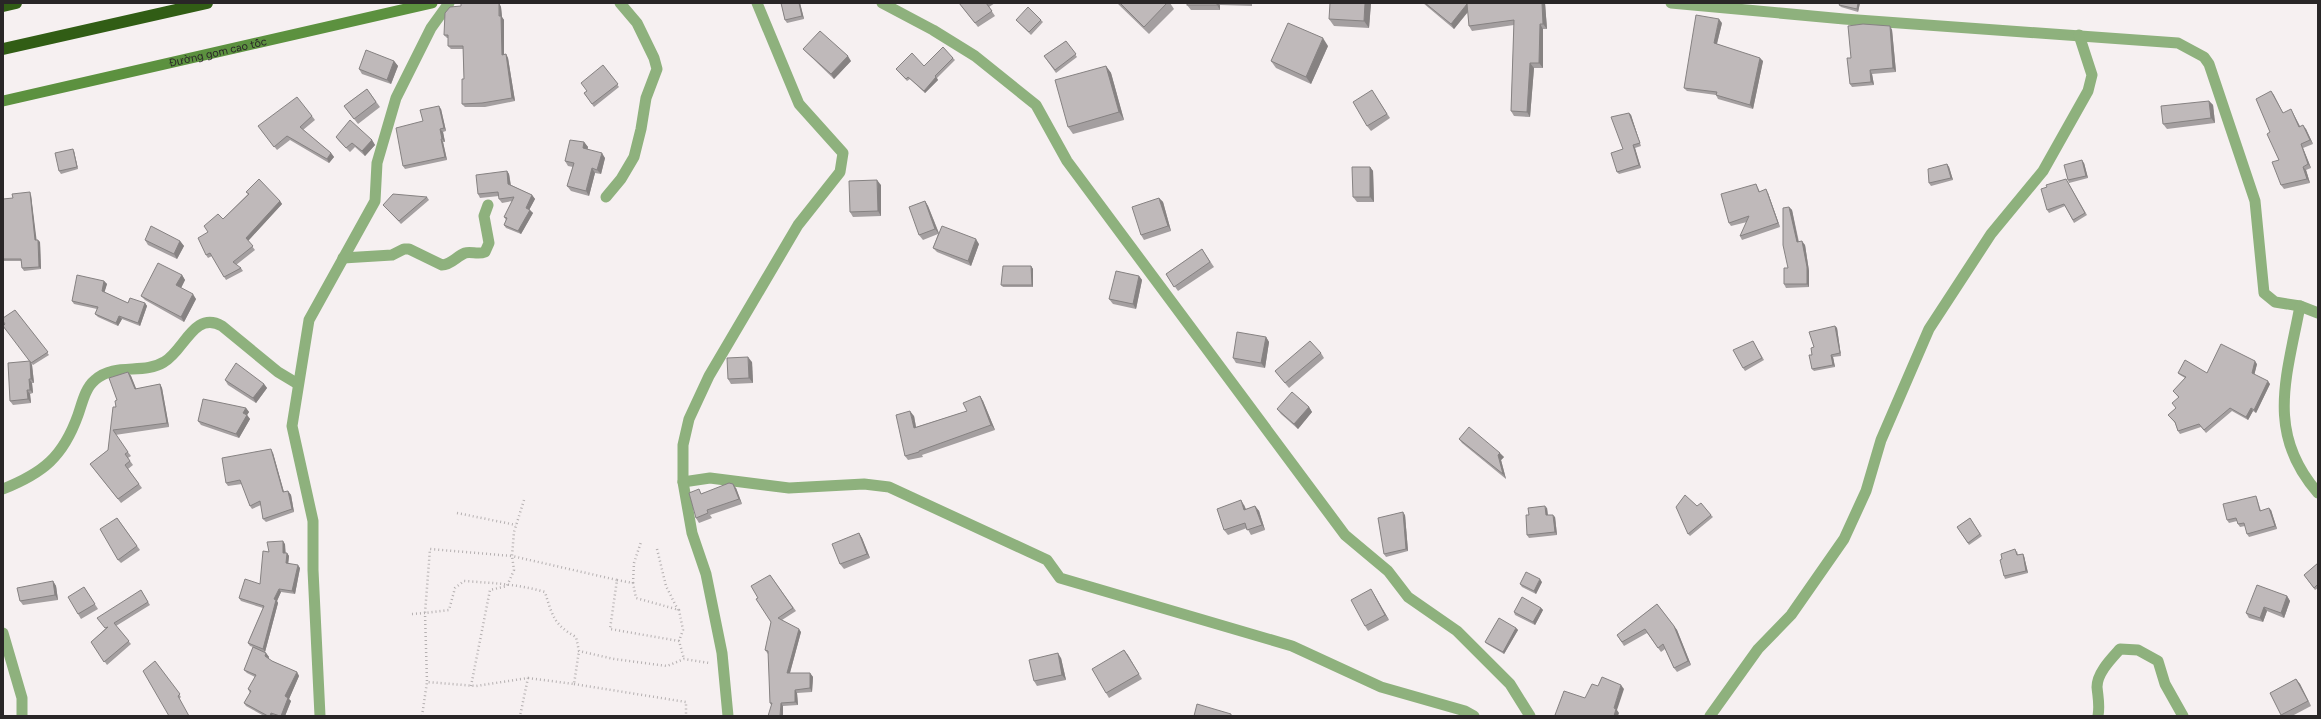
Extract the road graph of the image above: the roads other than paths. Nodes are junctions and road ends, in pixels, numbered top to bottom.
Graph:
1 (16, 3) edge
2 (207, 3) edge
3 (432, 3) edge
4 (449, 3) edge
5 (620, 3) edge
6 (757, 3) edge
7 (882, 3) edge
8 (1671, 3) edge
9 (3, 6) edge
10 (2079, 35) junction
11 (3, 49) edge
12 (3, 101) edge
13 (606, 197) dead end
14 (488, 205) dead end
15 (343, 258) junction
16 (2300, 306) junction
17 (2318, 313) edge
18 (298, 384) junction
19 (683, 482) junction
20 (3, 489) edge
21 (2318, 493) edge
22 (3, 634) edge
23 (22, 716) edge
24 (320, 716) edge
25 (728, 716) edge
26 (1474, 716) edge
27 (1530, 716) edge
28 (1710, 716) edge
29 (2098, 716) edge
30 (2183, 716) edge

1 - 9 highway
2 - 11 highway
3 - 12 main road, Đường gom cao tốc
4 - 15 street
5 - 13 street
6 - 19 street
7 - 27 street
8 - 10 street
10 - 16 street
10 - 28 street
14 - 15 street
15 - 18 street
16 - 17 street
16 - 21 street
18 - 20 street
18 - 24 street
19 - 25 street
19 - 26 street
22 - 23 street
29 - 30 street

